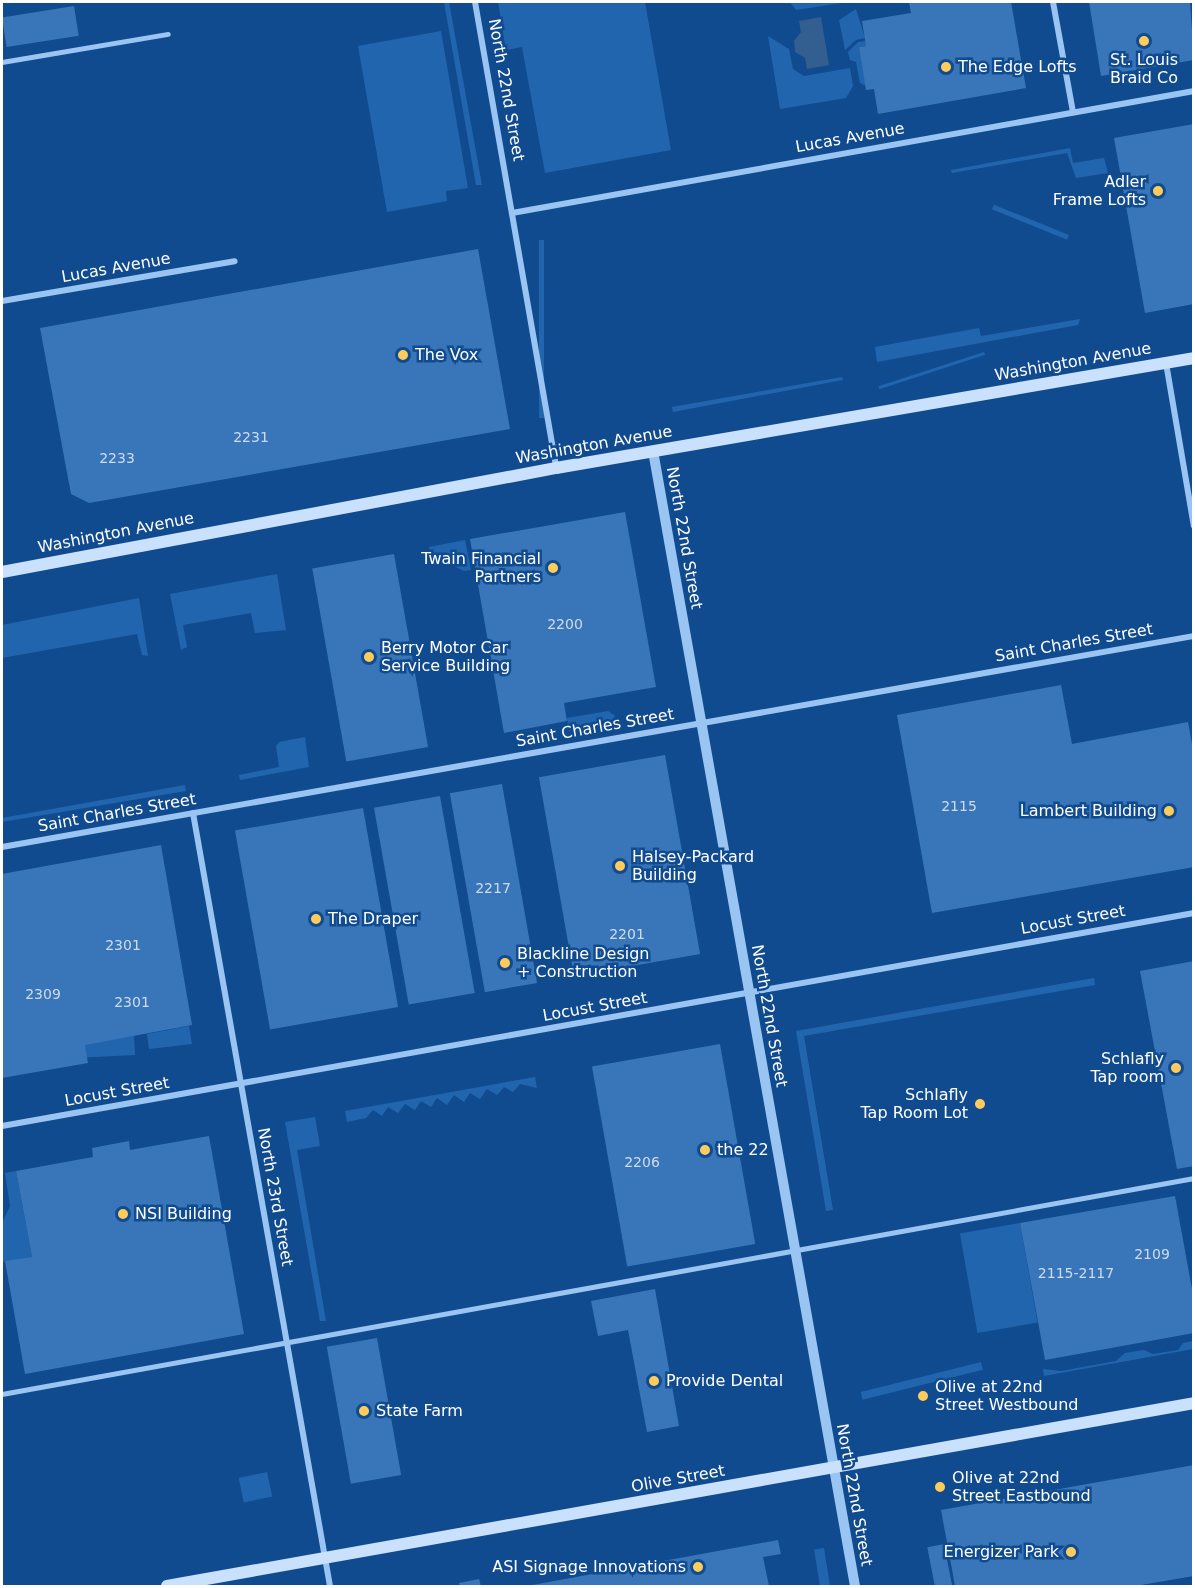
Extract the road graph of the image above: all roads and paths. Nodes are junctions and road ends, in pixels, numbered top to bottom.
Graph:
1 (475, 2) edge
2 (1053, 2) edge
3 (168, 34) dead end
4 (2, 62) edge
5 (1194, 91) edge
6 (1073, 112) junction
7 (512, 213) junction
8 (235, 261) dead end
9 (2, 301) edge
10 (1194, 358) edge
11 (1166, 363) junction
12 (653, 451) junction
13 (556, 468) junction
14 (1194, 526) edge
15 (2, 572) edge
16 (1194, 636) edge
17 (702, 723) junction
18 (193, 813) junction
19 (2, 847) edge
20 (1194, 913) edge
21 (749, 993) junction
22 (241, 1084) junction
23 (2, 1126) edge
24 (1194, 1178) edge
25 (796, 1250) junction
26 (287, 1342) junction
27 (2, 1394) edge
28 (1194, 1403) edge
29 (835, 1468) junction
30 (325, 1559) junction
31 (167, 1587) edge
32 (330, 1587) edge
33 (855, 1587) edge

1 - 7 street, North 22nd Street
2 - 6 street
3 - 4 lane
5 - 6 street, Lucas Avenue
6 - 7 street, Lucas Avenue
7 - 13 street, North 22nd Street
8 - 9 street, Lucas Avenue
10 - 11 main road, Washington Avenue
11 - 12 main road, Washington Avenue
11 - 14 street
12 - 13 main road, Washington Avenue
12 - 17 street, North 22nd Street
13 - 15 main road, Washington Avenue
16 - 17 street, Saint Charles Street
17 - 18 street, Saint Charles Street
17 - 21 street, North 22nd Street
18 - 19 street, Saint Charles Street
18 - 22 street, North 23rd Street
20 - 21 street, Locust Street
21 - 22 street, Locust Street
21 - 25 street, North 22nd Street
22 - 23 street, Locust Street
22 - 26 street, North 23rd Street
24 - 25 lane
25 - 26 lane
25 - 29 street, North 22nd Street
26 - 27 lane
26 - 30 street, North 23rd Street
28 - 29 main road, Olive Street
29 - 30 main road, Olive Street
29 - 33 street, North 22nd Street
30 - 31 main road, Olive Street
30 - 32 street, North 23rd Street

